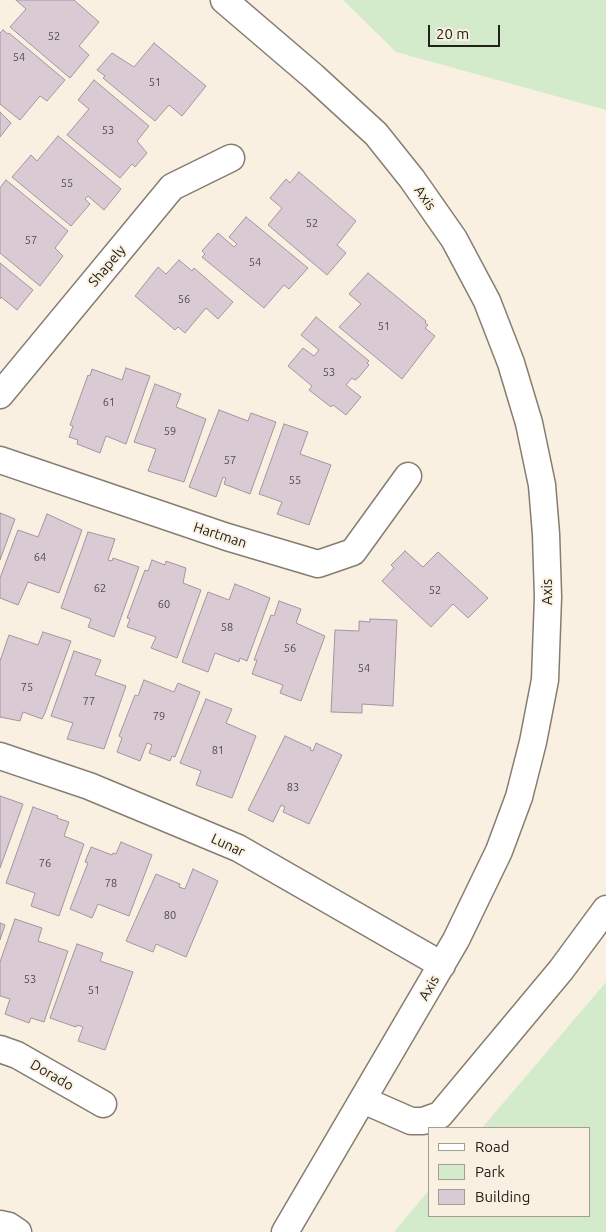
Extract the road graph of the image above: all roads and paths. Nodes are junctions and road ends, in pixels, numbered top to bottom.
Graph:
1 (224, 0) edge
2 (232, 158) dead end
3 (0, 395) edge
4 (0, 460) edge
5 (408, 476) dead end
6 (0, 756) edge
7 (606, 910) edge
8 (442, 965) junction
9 (0, 1049) edge
10 (363, 1100) junction
11 (103, 1104) dead end
12 (0, 1224) edge
13 (18, 1232) edge
14 (285, 1232) edge

1 - 8 street, Axis
2 - 3 street, Shapely
4 - 5 street, Hartman
6 - 8 street, Lunar
7 - 10 street
8 - 10 street, Axis
9 - 11 street, Dorado
10 - 14 street, Axis
12 - 13 street

